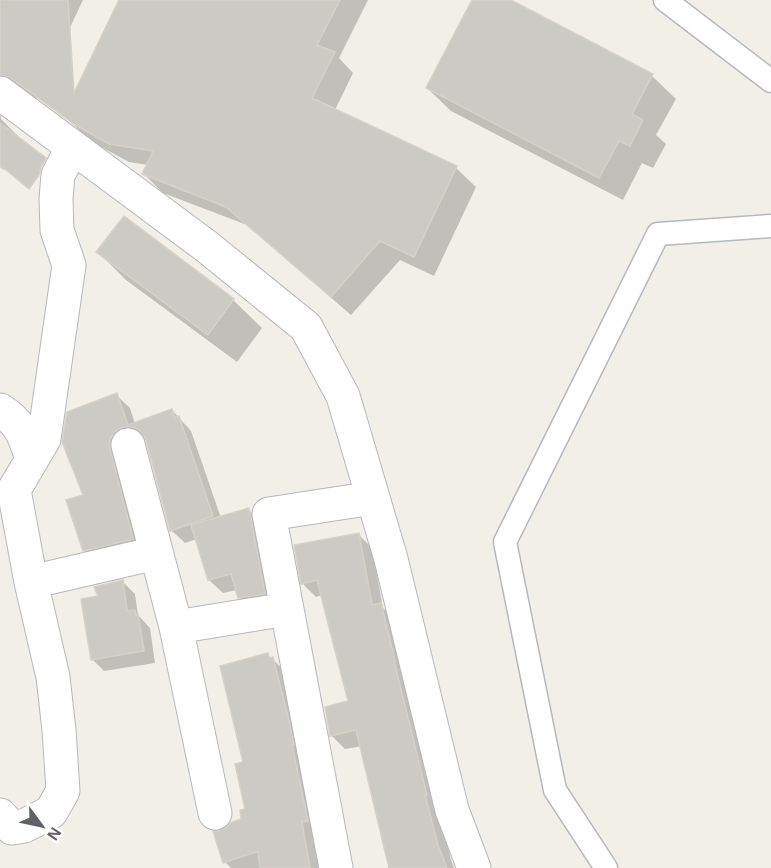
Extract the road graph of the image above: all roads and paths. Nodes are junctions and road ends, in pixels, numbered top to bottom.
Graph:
1 (665, 0) edge
2 (771, 81) edge
3 (0, 93) edge
4 (73, 147) junction
5 (771, 226) edge
6 (0, 410) edge
7 (128, 445) dead end
8 (32, 459) junction
9 (374, 498) junction
10 (156, 553) junction
11 (31, 582) junction
12 (287, 609) junction
13 (176, 627) junction
14 (215, 813) dead end
15 (0, 815) edge
16 (336, 868) edge
17 (474, 868) edge
18 (606, 868) edge

1 - 2 lane
3 - 4 street
4 - 8 street
4 - 9 street
5 - 18 lane
6 - 8 street
7 - 10 street
8 - 11 street
9 - 12 street
9 - 17 street
10 - 11 street
10 - 13 street
11 - 15 street
12 - 13 street
12 - 16 street
13 - 14 street

